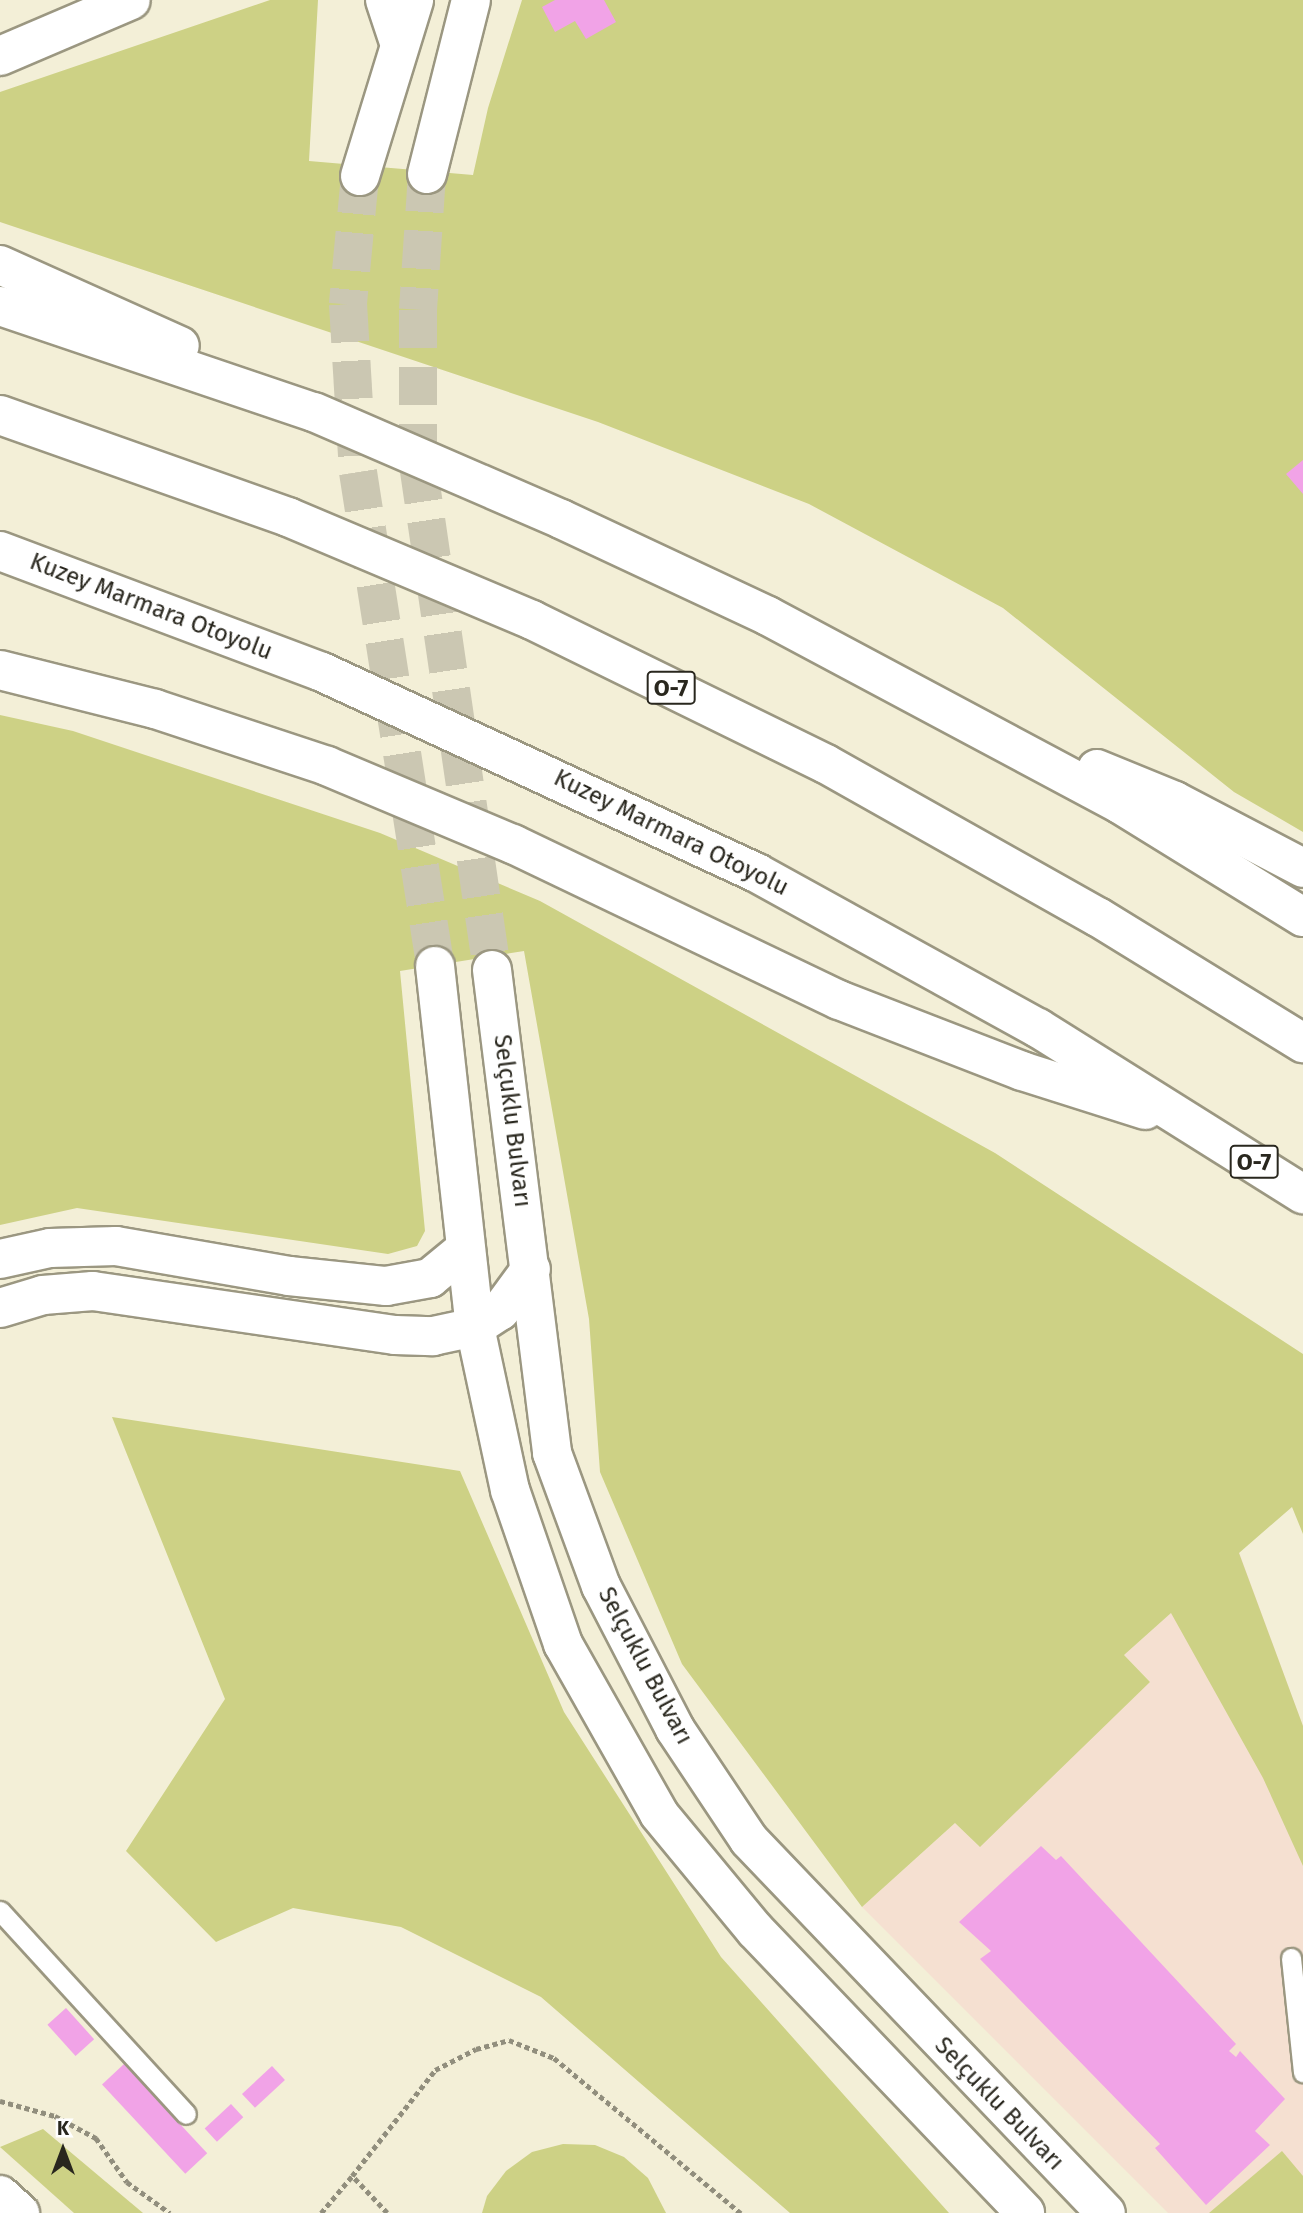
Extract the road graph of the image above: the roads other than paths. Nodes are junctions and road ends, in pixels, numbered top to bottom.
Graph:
1 (131, 0) edge
2 (385, 0) edge
3 (414, 0) edge
4 (471, 0) edge
5 (398, 39) junction
6 (0, 56) edge
7 (426, 174) tunnel mouth
8 (360, 176) tunnel mouth
9 (0, 265) edge
10 (0, 306) edge
11 (313, 412) junction
12 (0, 415) edge
13 (0, 551) edge
14 (0, 670) edge
15 (939, 705) junction
16 (1303, 869) edge
17 (1303, 917) edge
18 (435, 966) tunnel mouth
19 (492, 970) tunnel mouth
20 (1303, 1043) edge
21 (1205, 1129) junction
22 (1303, 1194) edge
23 (465, 1249) junction
24 (0, 1259) edge
25 (531, 1269) junction
26 (0, 1308) edge
27 (475, 1327) junction
28 (0, 1911) edge
29 (1291, 1958) dead end
30 (1303, 2072) edge
31 (186, 2114) dead end
32 (0, 2195) edge
33 (20, 2213) edge
34 (1025, 2213) edge
35 (1106, 2213) edge

1 - 6 main road
2 - 5 main road
3 - 5 main road
4 - 7 main road
5 - 8 main road
9 - 11 main road
10 - 11 main road
11 - 15 main road
12 - 20 main road, O-7
13 - 21 main road, Kuzey Marmara Otoyolu / O-7
14 - 21 main road
15 - 16 main road
15 - 17 main road
18 - 23 main road
19 - 25 main road, Selçuklu Bulvarı
21 - 22 main road, Kuzey Marmara Otoyolu / O-7
23 - 24 main road
23 - 27 main road
25 - 27 main road
25 - 35 main road, Selçuklu Bulvarı
26 - 27 main road
27 - 34 main road
28 - 31 lane
29 - 30 lane
32 - 33 main road

